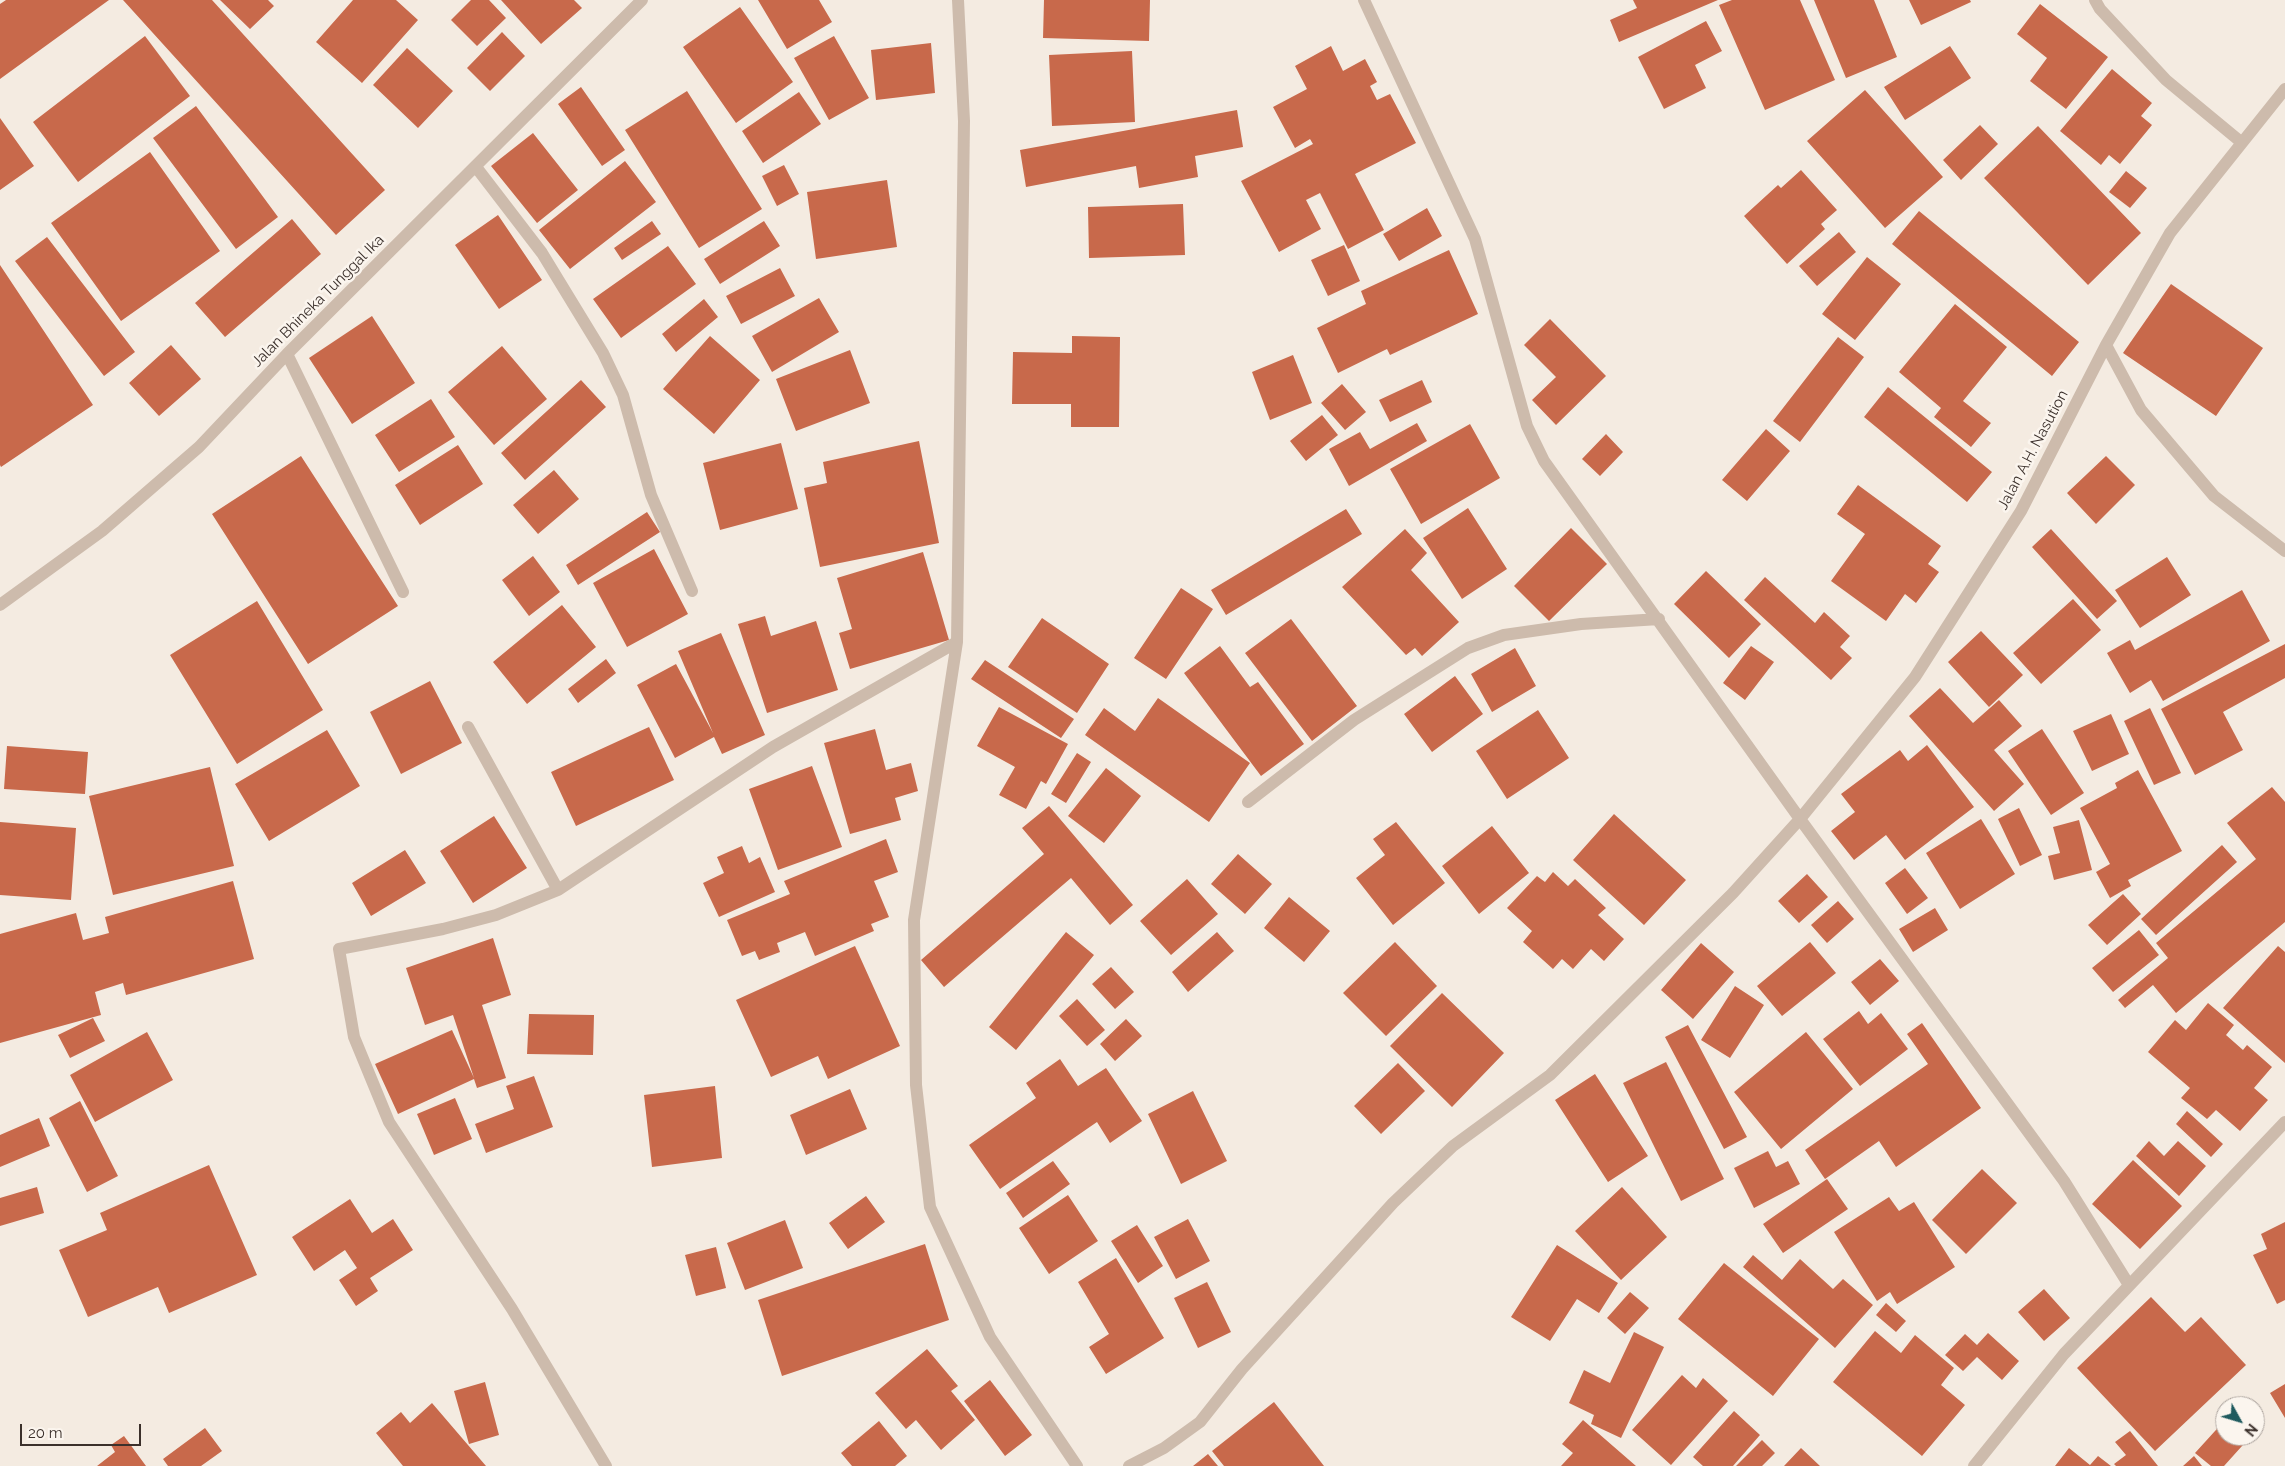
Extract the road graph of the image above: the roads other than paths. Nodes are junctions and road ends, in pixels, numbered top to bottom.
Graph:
1 (642, 0) edge
2 (958, 0) edge
3 (1364, 0) edge
4 (2095, 0) edge
5 (2285, 89) edge
6 (2241, 142) junction
7 (476, 167) junction
8 (2106, 345) junction
9 (287, 354) junction
10 (2285, 552) edge
11 (692, 591) dead end
12 (403, 592) dead end
13 (0, 604) edge
14 (1659, 620) junction
15 (958, 642) junction
16 (468, 727) dead end
17 (1248, 802) dead end
18 (1800, 819) junction
19 (558, 890) junction
20 (2285, 1122) edge
21 (2129, 1285) junction
22 (606, 1466) edge
23 (1077, 1466) edge
24 (1129, 1466) edge
25 (1974, 1466) edge

1 - 7 street, Jalan Bhineka Tunggal Ika
2 - 15 street
3 - 14 street
4 - 6 street
5 - 6 street, Jalan A.H. Nasution
6 - 8 street, Jalan A.H. Nasution
7 - 9 street, Jalan Bhineka Tunggal Ika
7 - 11 street
8 - 10 street
8 - 18 street, Jalan A.H. Nasution
9 - 12 street
9 - 13 street, Jalan Bhineka Tunggal Ika
14 - 17 street
14 - 18 street
15 - 19 street
15 - 23 street
16 - 19 street
18 - 21 street
18 - 24 street, Jalan A.H. Nasution
19 - 22 street
20 - 21 street
21 - 25 street

